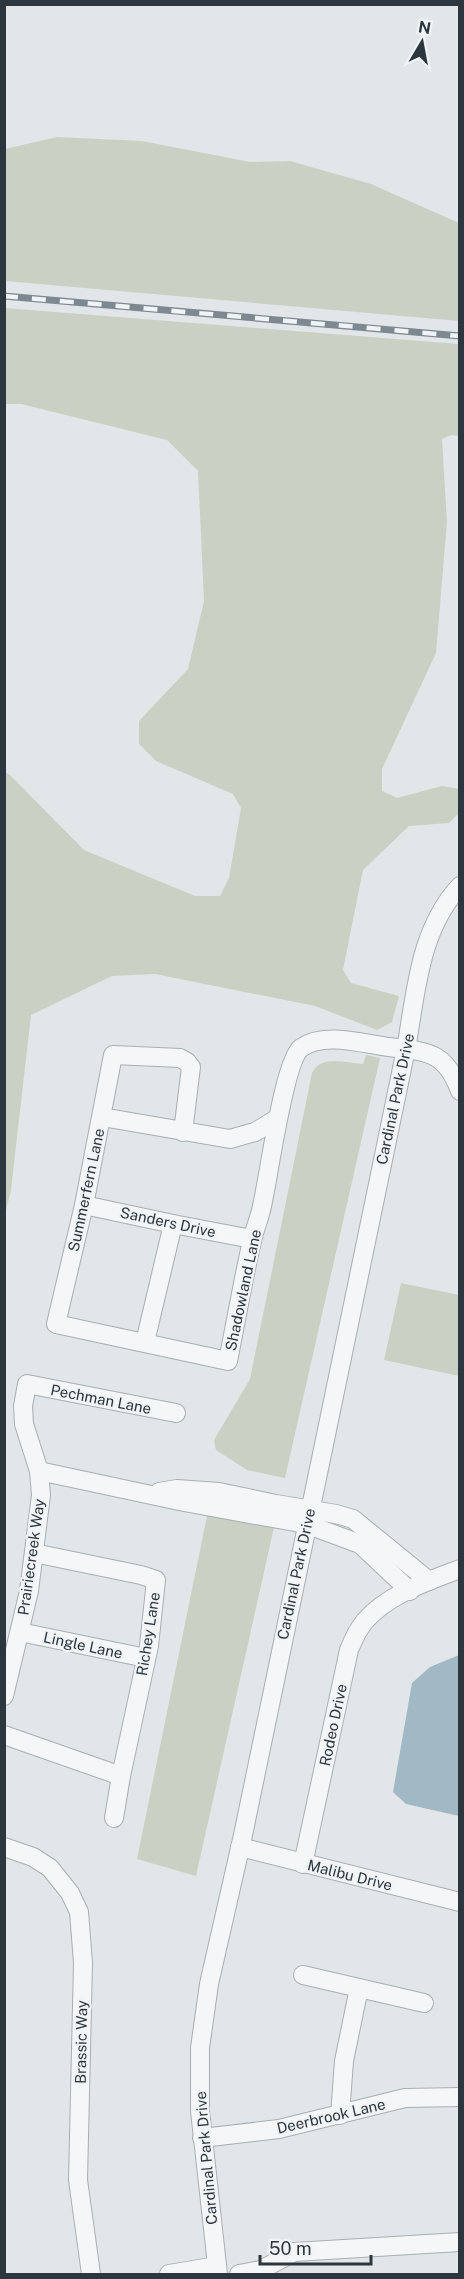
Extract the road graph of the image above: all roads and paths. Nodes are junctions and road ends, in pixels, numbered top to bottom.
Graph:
1 (459, 886) edge
2 (406, 1049) junction
3 (459, 1091) edge
4 (102, 1117) junction
5 (278, 1118) junction
6 (183, 1131) junction
7 (84, 1205) junction
8 (173, 1224) junction
9 (252, 1239) junction
10 (56, 1324) joint
11 (146, 1342) junction
12 (27, 1384) joint
13 (176, 1413) dead end
14 (39, 1471) junction
15 (308, 1516) junction
16 (33, 1553) junction
17 (459, 1569) edge
18 (429, 1581) junction
19 (410, 1591) junction
20 (20, 1632) junction
21 (146, 1658) junction
22 (4, 1696) edge
23 (4, 1735) edge
24 (121, 1776) junction
25 (114, 1818) dead end
26 (4, 1847) edge
27 (240, 1847) junction
28 (303, 1864) junction
29 (459, 1902) edge
30 (303, 1975) dead end
31 (359, 1988) junction
32 (424, 2002) dead end
33 (459, 2097) edge
34 (340, 2115) junction
35 (202, 2138) junction
36 (459, 2242) edge
37 (217, 2270) edge
38 (91, 2274) edge
39 (169, 2274) edge
40 (239, 2274) edge

1 - 2 street, Cardinal Park Drive
2 - 3 street, Shadowland Lane
2 - 5 street, Shadowland Lane
2 - 15 street, Cardinal Park Drive
4 - 6 street
4 - 6 street, Summerfern Lane
4 - 7 street, Summerfern Lane
5 - 6 street
5 - 9 street, Shadowland Lane
7 - 8 street, Sanders Drive
7 - 10 street, Summerfern Lane
8 - 9 street, Sanders Drive
8 - 11 street
9 - 11 street, Shadowland Lane
10 - 11 street, Shadowland Lane
12 - 13 street, Pechman Lane
12 - 14 street, Prairiecreek Way
14 - 15 street
14 - 16 street, Prairiecreek Way
15 - 18 street
15 - 19 street
15 - 27 street, Cardinal Park Drive
16 - 20 street, Prairiecreek Way
16 - 21 street, Richey Lane
17 - 18 street, Rodeo Drive
18 - 19 street, Rodeo Drive
19 - 28 street, Rodeo Drive
20 - 21 street, Lingle Lane
20 - 22 street, Prairiecreek Way
21 - 24 street, Richey Lane
23 - 24 street
24 - 25 street, Richey Lane
26 - 38 street, Brassic Way
27 - 28 street, Malibu Drive
27 - 35 street, Cardinal Park Drive
28 - 29 street, Malibu Drive
30 - 31 street
31 - 32 street
31 - 34 street
33 - 34 street, Deerbrook Lane
34 - 35 street, Deerbrook Lane
35 - 37 street, Cardinal Park Drive
36 - 40 street
37 - 39 street

